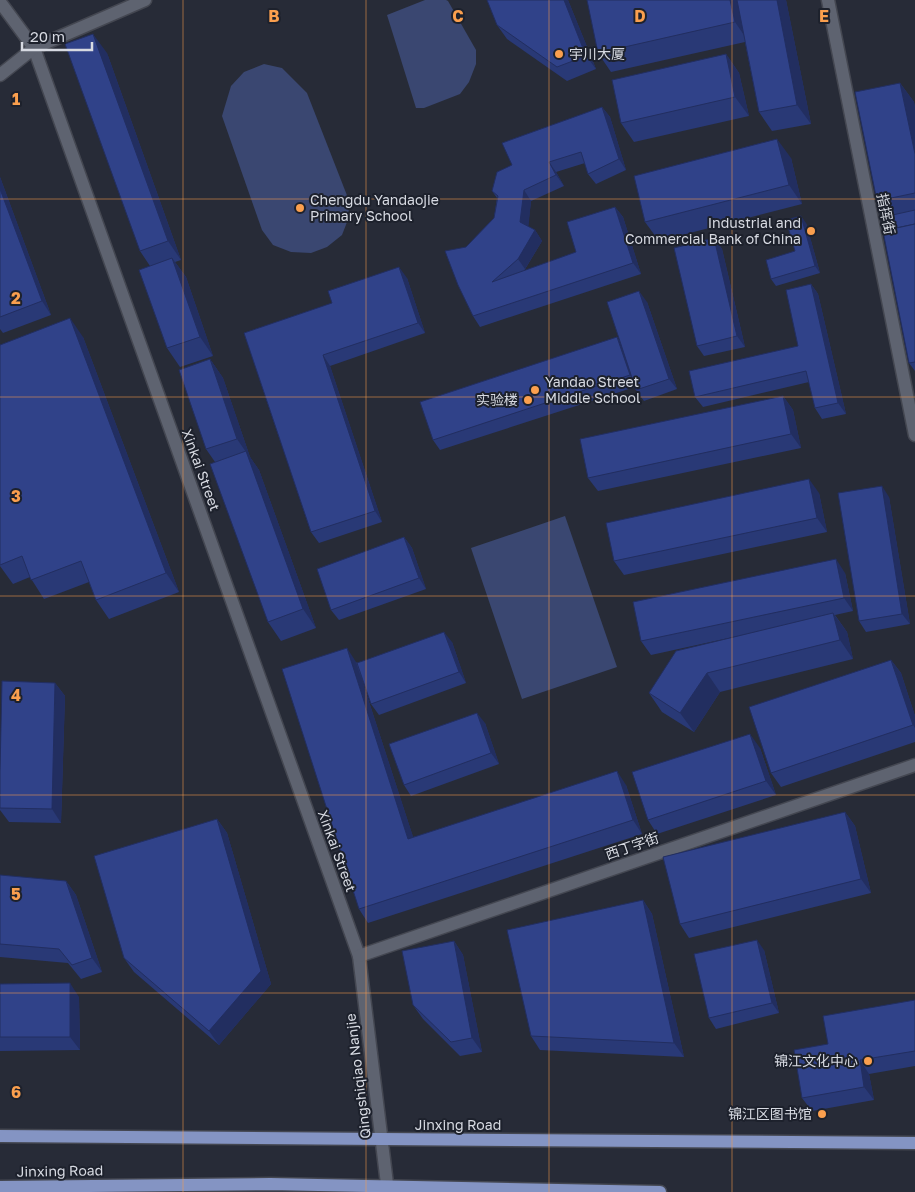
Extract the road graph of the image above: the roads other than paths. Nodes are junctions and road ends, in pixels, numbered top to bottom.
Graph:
1 (145, 0) edge
2 (828, 0) edge
3 (0, 2) edge
4 (34, 48) junction
5 (0, 74) edge
6 (915, 434) edge
7 (915, 765) edge
8 (359, 956) junction
9 (0, 1136) edge
10 (381, 1140) junction
11 (915, 1143) edge
12 (0, 1187) edge
13 (387, 1189) edge
14 (660, 1192) edge

1 - 4 street
2 - 6 street, 指挥街
3 - 4 street, Xinkai Street
4 - 5 street
4 - 8 street, Xinkai Street
7 - 8 street, 西丁字街
8 - 10 street, Qingshiqiao Nanjie
9 - 10 main road, Jinxing Road
10 - 11 main road, Jinxing Road
10 - 13 street, Qingshiqiao Nanjie
12 - 13 main road, Jinxing Road
13 - 14 main road, Jinxing Road

